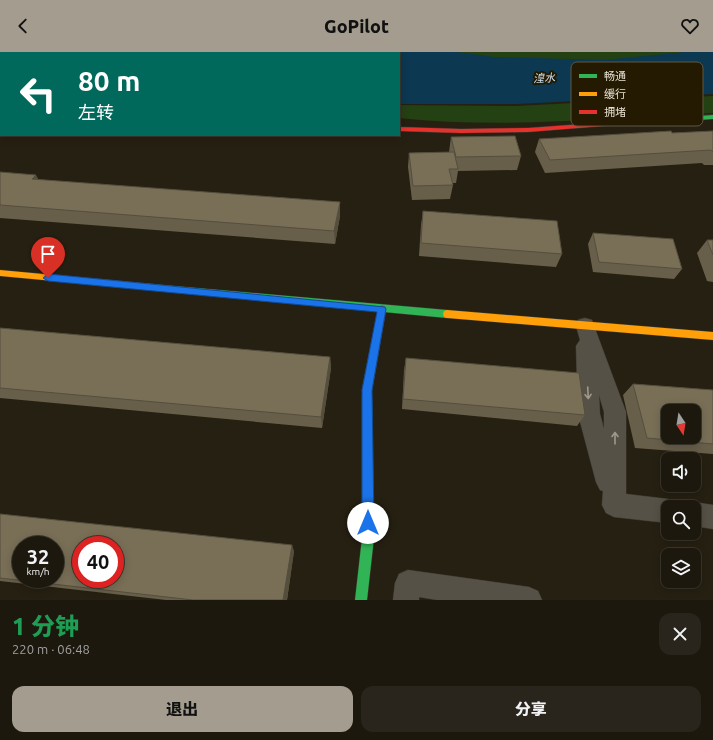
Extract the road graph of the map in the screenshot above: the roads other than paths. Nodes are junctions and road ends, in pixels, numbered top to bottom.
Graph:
1 (713, 117) edge
2 (703, 118) edge
3 (585, 126) edge
4 (400, 129) edge
5 (0, 273) edge
6 (382, 309) junction
7 (585, 326) junction
8 (713, 336) edge
9 (661, 510) edge
10 (701, 515) edge
11 (713, 517) edge
12 (361, 600) edge
13 (406, 600) edge
14 (529, 600) edge

1 - 2 main road
3 - 4 main road
5 - 6 main road
6 - 7 main road
6 - 12 main road
7 - 8 main road
7 - 9 street
10 - 11 street
13 - 14 street

